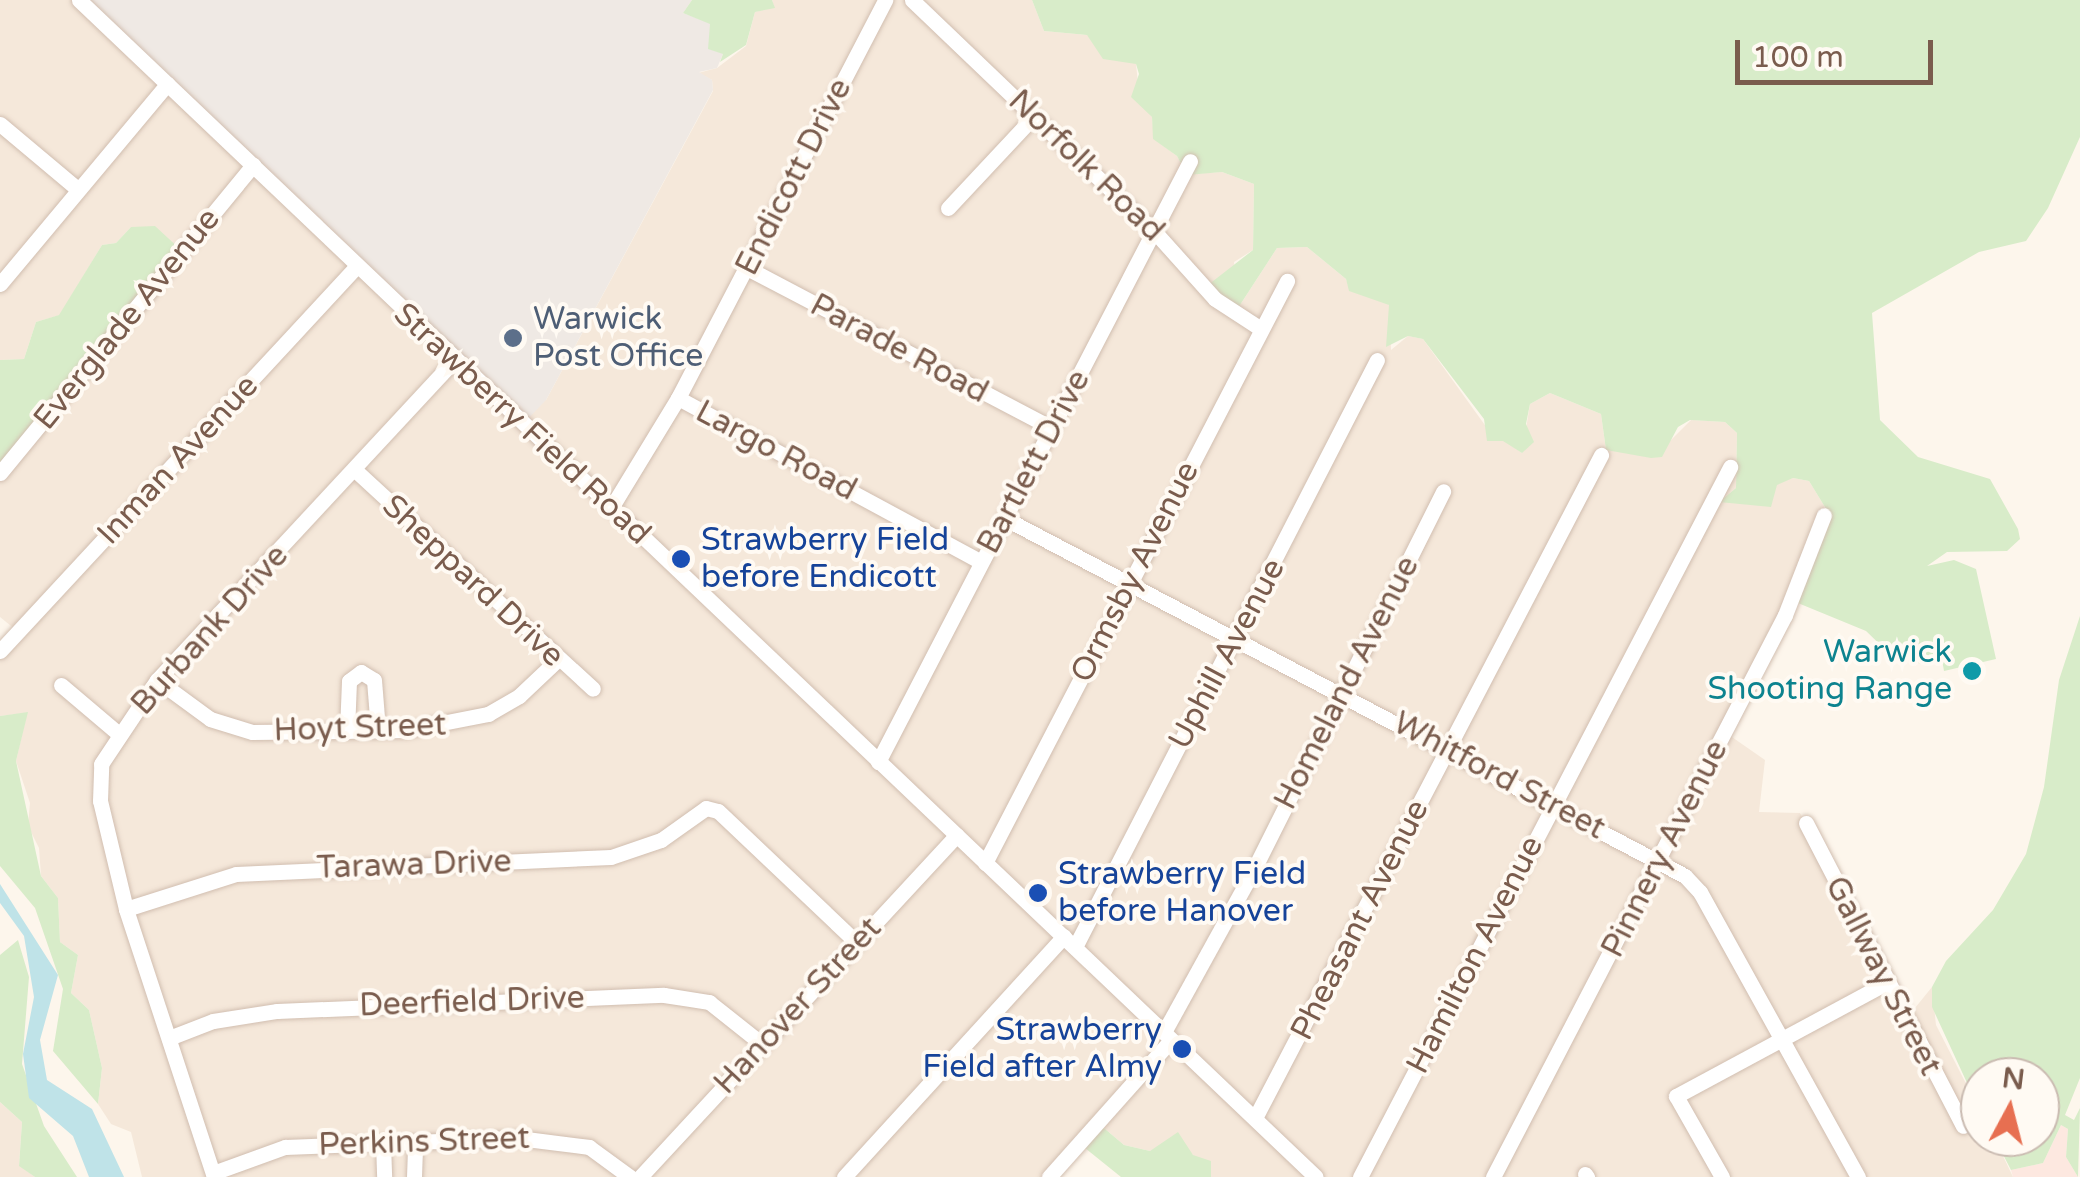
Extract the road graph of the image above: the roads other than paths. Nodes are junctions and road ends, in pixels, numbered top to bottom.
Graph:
1 (79, 0) edge
2 (886, 0) edge
3 (912, 0) edge
4 (167, 84) junction
5 (1034, 116) junction
6 (0, 124) edge
7 (1190, 161) dead end
8 (253, 165) junction
9 (75, 187) junction
10 (948, 208) dead end
11 (1154, 231) junction
12 (356, 267) junction
13 (747, 268) junction
14 (1287, 281) dead end
15 (0, 284) edge
16 (1261, 329) junction
17 (454, 360) junction
18 (1377, 360) dead end
19 (678, 398) junction
20 (1052, 428) junction
21 (1601, 455) dead end
22 (1730, 467) dead end
23 (355, 470) junction
24 (0, 474) edge
25 (1443, 491) dead end
26 (612, 508) junction
27 (1824, 514) dead end
28 (1004, 518) junction
29 (980, 561) junction
30 (1130, 581) junction
31 (1235, 636) junction
32 (0, 651) edge
33 (556, 660) junction
34 (157, 680) junction
35 (61, 685) dead end
36 (593, 689) dead end
37 (1342, 692) junction
38 (378, 730) junction
39 (346, 732) junction
40 (120, 735) junction
41 (1448, 748) junction
42 (878, 762) junction
43 (1554, 804) junction
44 (1806, 824) dead end
45 (957, 835) junction
46 (1658, 861) junction
47 (985, 863) junction
48 (126, 909) junction
49 (1069, 942) junction
50 (857, 943) junction
51 (1884, 984) junction
52 (1167, 1036) junction
53 (170, 1038) junction
54 (1780, 1039) junction
55 (763, 1045) junction
56 (1255, 1118) junction
57 (1960, 1122) edge
58 (416, 1142) junction
59 (382, 1143) junction
60 (214, 1175) edge
61 (384, 1177) edge
62 (414, 1177) edge
63 (630, 1177) edge
64 (640, 1177) edge
65 (844, 1177) edge
66 (1049, 1177) edge
67 (1316, 1177) edge
68 (1360, 1177) edge
69 (1493, 1177) edge
70 (1722, 1177) edge
71 (1858, 1177) edge

1 - 4 street, Strawberry Field Road
2 - 13 street, Endicott Drive
3 - 5 street, Norfolk Road
4 - 8 street, Strawberry Field Road
4 - 9 street
5 - 10 street
5 - 11 street, Norfolk Road
6 - 9 street
7 - 11 street, Bartlett Drive
8 - 12 street, Strawberry Field Road
8 - 24 street, Everglade Avenue
9 - 15 street
11 - 16 street, Norfolk Road
11 - 20 street, Bartlett Drive
12 - 17 street, Strawberry Field Road
12 - 32 street, Inman Avenue
13 - 19 street, Endicott Drive
13 - 20 street, Parade Road
14 - 16 street, Ormsby Avenue
16 - 30 street, Ormsby Avenue
17 - 23 street, Burbank Drive
17 - 26 street, Strawberry Field Road
18 - 31 street, Uphill Avenue
19 - 26 street, Endicott Drive
19 - 29 street, Largo Road
20 - 28 street, Bartlett Drive
21 - 41 street, Pheasant Avenue
22 - 43 street, Hamilton Avenue
23 - 33 street, Sheppard Drive
23 - 34 street, Burbank Drive
25 - 37 street, Homeland Avenue
26 - 42 street, Strawberry Field Road
27 - 46 street, Pinnery Avenue
28 - 29 street, Bartlett Drive
28 - 30 street, Whitford Street
29 - 42 street, Bartlett Drive
30 - 31 street, Whitford Street
30 - 47 street, Ormsby Avenue
31 - 37 street, Whitford Street
31 - 49 street, Uphill Avenue
33 - 36 street, Sheppard Drive
33 - 38 street, Hoyt Street
34 - 39 street, Hoyt Street
34 - 40 street, Burbank Drive
35 - 40 street
37 - 41 street, Whitford Street
37 - 52 street, Homeland Avenue
38 - 39 street, Hoyt Street
38 - 39 street
40 - 48 street, Burbank Drive
41 - 43 street, Whitford Street
41 - 56 street, Pheasant Avenue
42 - 45 street, Strawberry Field Road
43 - 46 street, Whitford Street
43 - 68 street, Hamilton Avenue
44 - 51 street, Gallway Street
45 - 47 street, Strawberry Field Road
45 - 50 street, Hanover Street
46 - 54 street, Whitford Street
46 - 69 street, Pinnery Avenue
47 - 49 street, Strawberry Field Road
48 - 50 street, Tarawa Drive
48 - 53 street, Burbank Drive
49 - 52 street, Strawberry Field Road
49 - 65 street, Uphill Avenue
50 - 55 street, Hanover Street
51 - 54 street
51 - 57 street, Gallway Street
52 - 56 street, Strawberry Field Road
52 - 66 street, Homeland Avenue
53 - 55 street, Deerfield Drive
53 - 60 street, Burbank Drive
54 - 70 street
54 - 71 street, Whitford Street
55 - 64 street, Hanover Street
56 - 67 street, Strawberry Field Road
58 - 59 street, Perkins Street
58 - 62 street
58 - 63 street, Perkins Street
59 - 60 street, Perkins Street
59 - 61 street

